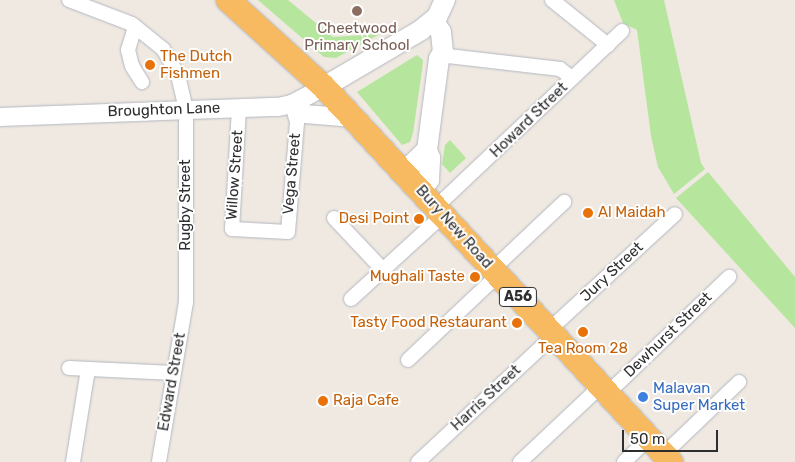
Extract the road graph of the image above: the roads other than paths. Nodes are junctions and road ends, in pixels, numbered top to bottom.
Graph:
1 (69, 0) edge
2 (228, 0) edge
3 (445, 0) edge
4 (552, 0) edge
5 (427, 25) junction
6 (135, 27) junction
7 (622, 31) dead end
8 (608, 45) junction
9 (439, 58) junction
10 (572, 78) junction
11 (142, 82) dead end
12 (324, 87) junction
13 (292, 104) junction
14 (186, 108) junction
15 (239, 108) junction
16 (0, 117) edge
17 (354, 118) junction
18 (426, 150) junction
19 (404, 172) junction
20 (420, 189) junction
21 (564, 202) dead end
22 (439, 211) junction
23 (675, 214) dead end
24 (334, 218) dead end
25 (276, 231) joint
26 (383, 270) junction
27 (495, 272) junction
28 (729, 277) dead end
29 (351, 299) dead end
30 (186, 302) joint
31 (552, 333) junction
32 (408, 360) dead end
33 (69, 368) dead end
34 (88, 369) junction
35 (174, 373) junction
36 (739, 382) dead end
37 (604, 390) junction
38 (661, 452) edge
39 (72, 462) edge
40 (159, 462) edge
41 (418, 462) edge
42 (520, 462) edge
43 (624, 462) edge

1 - 6 street, Rugby Street
2 - 12 highway, Bury New Road / A56
3 - 5 main road
4 - 8 street
5 - 9 main road
5 - 12 main road
6 - 11 street
6 - 14 street, Rugby Street
7 - 8 street, Howard Street
8 - 10 street, Howard Street
9 - 10 street
9 - 18 main road
10 - 22 street, Howard Street
12 - 13 street, Broughton Lane
12 - 17 highway, Bury New Road / A56
13 - 15 street, Broughton Lane
13 - 17 street
13 - 25 street, Vega Street
14 - 15 street, Broughton Lane
14 - 16 street, Broughton Lane
14 - 30 street, Rugby Street
15 - 25 street, Willow Street
17 - 19 highway, Bury New Road / A56
18 - 19 main road
18 - 20 main road
19 - 20 highway, Bury New Road / A56
20 - 22 highway, Bury New Road / A56
21 - 27 street
22 - 26 street, Howard Street
22 - 27 highway, Bury New Road / A56
23 - 31 street, Jury Street
24 - 26 street
26 - 29 street, Howard Street
27 - 31 highway, Bury New Road / A56
27 - 32 street
28 - 37 street, Dewhurst Street
30 - 35 street, Edward Street
31 - 37 highway, Bury New Road / A56
31 - 41 street, Harris Street
33 - 34 street
34 - 35 street
34 - 39 street
35 - 40 street, Edward Street
36 - 38 street
37 - 38 highway, Bury New Road / A56
37 - 42 street, Dewhurst Street
38 - 43 street

